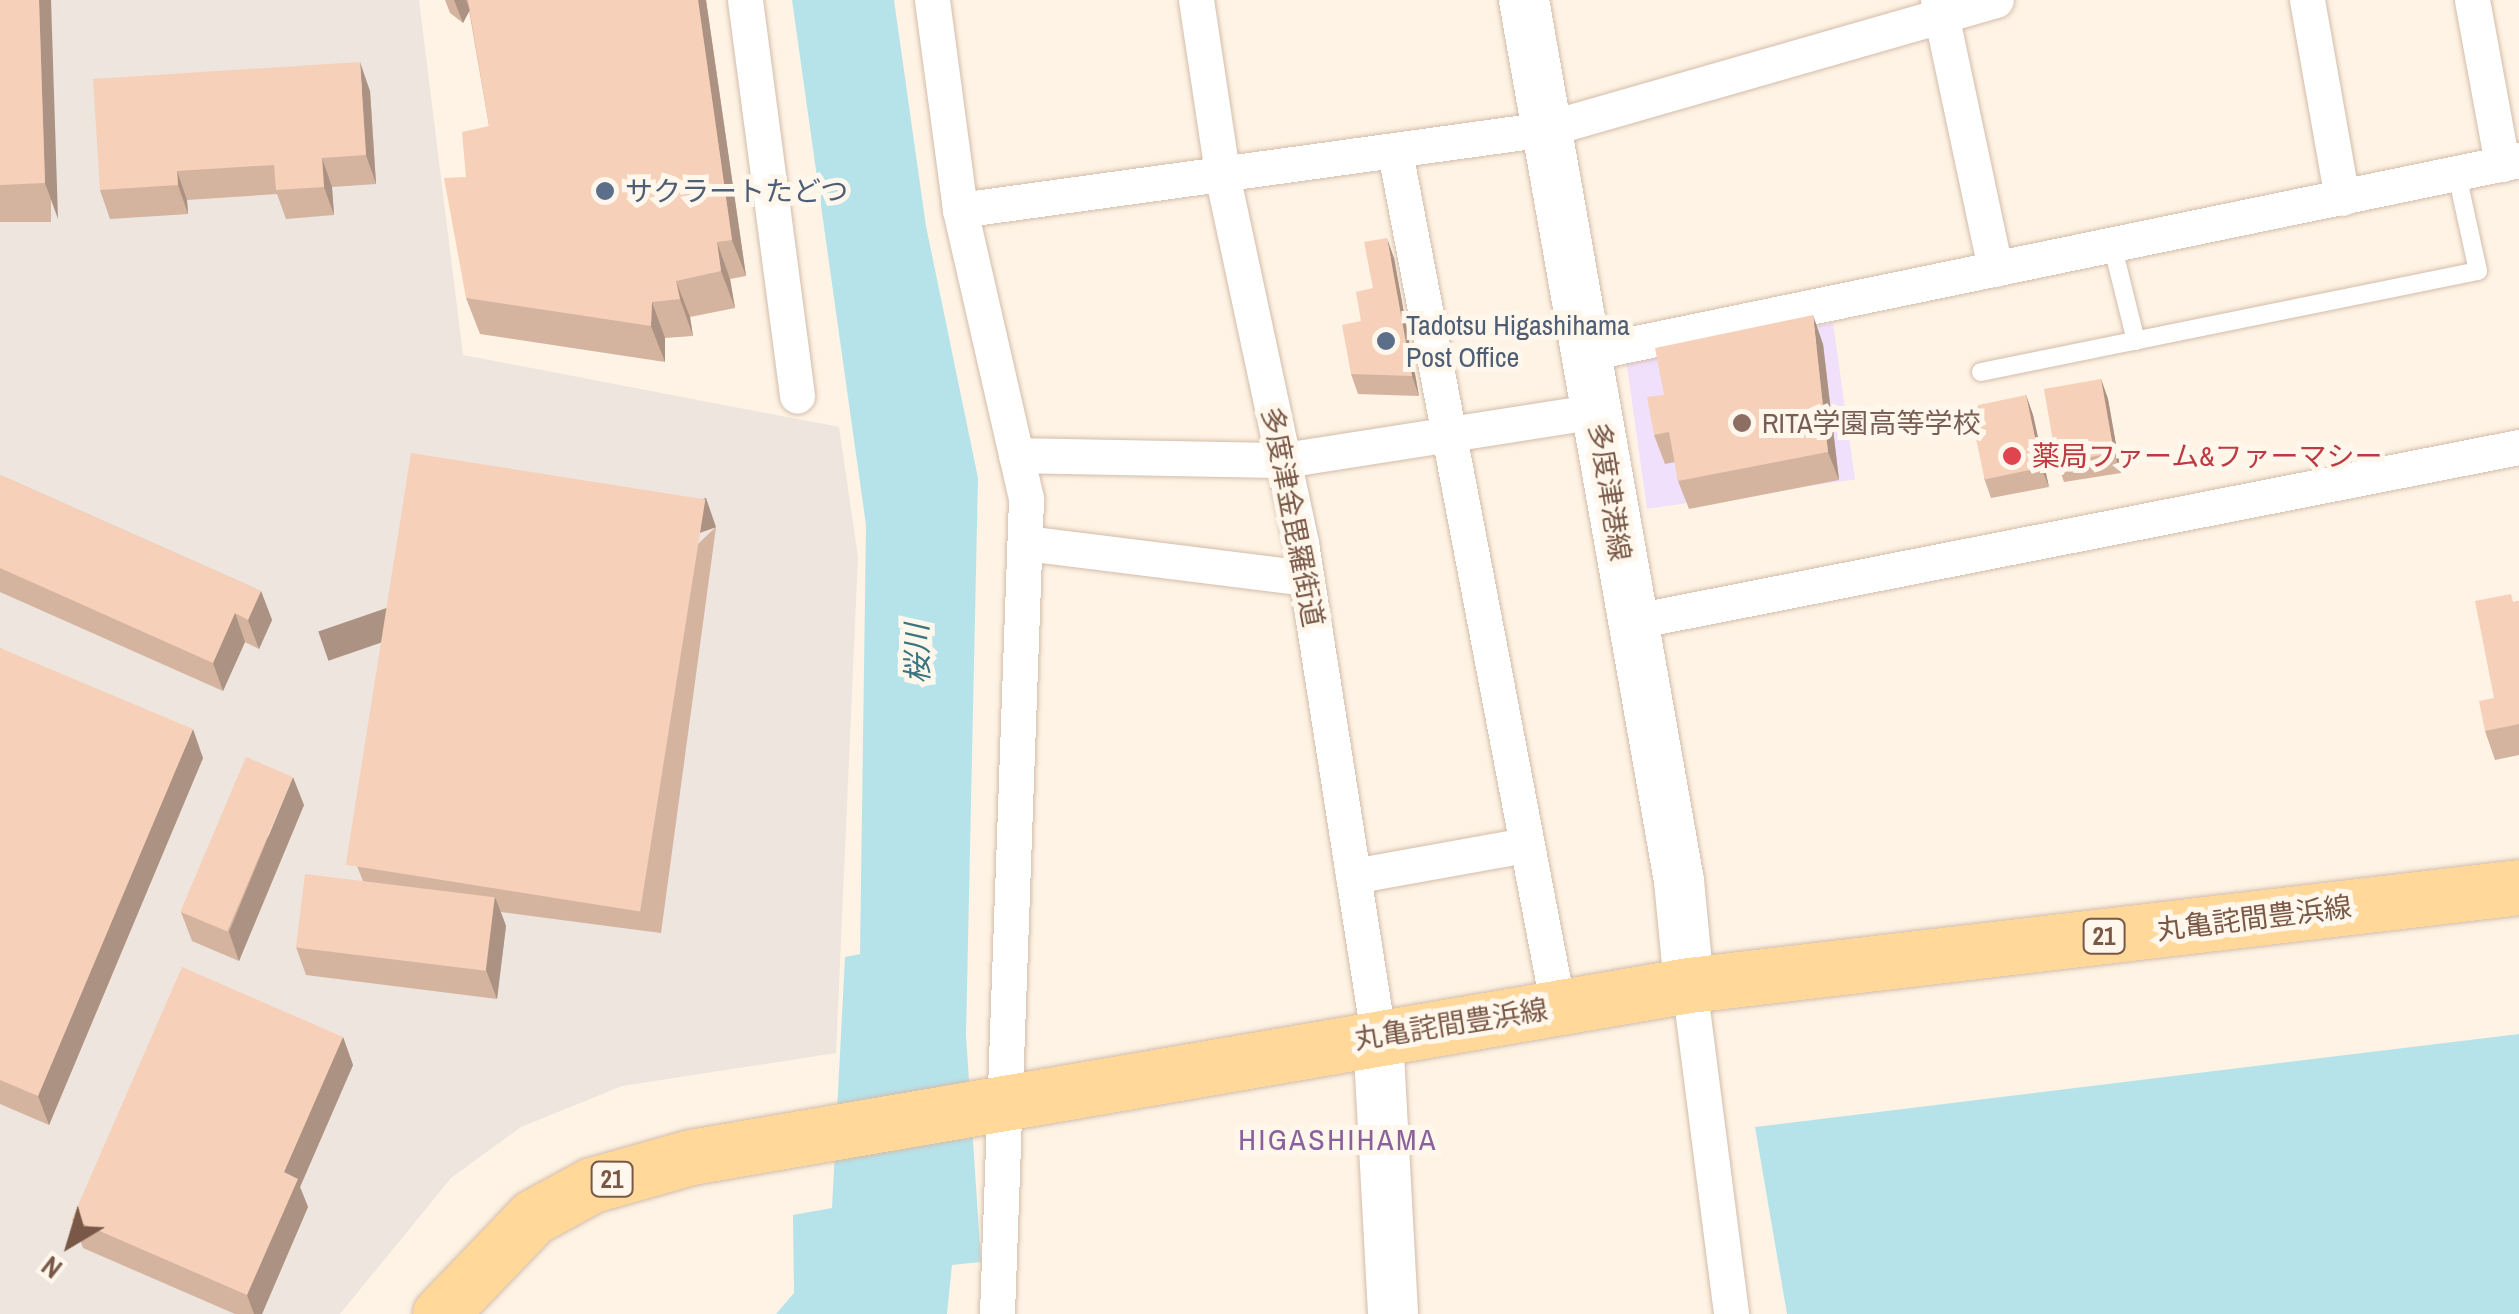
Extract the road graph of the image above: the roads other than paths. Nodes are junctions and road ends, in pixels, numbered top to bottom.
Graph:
1 (745, 0) edge
2 (932, 0) edge
3 (1196, 0) edge
4 (1524, 0) edge
5 (1996, 0) edge
6 (2307, 0) edge
7 (2472, 0) edge
8 (1940, 10) edge
9 (1546, 129) junction
10 (1395, 152) junction
11 (2511, 162) edge
12 (2457, 174) junction
13 (1223, 179) junction
14 (2342, 198) junction
15 (960, 210) junction
16 (2112, 244) junction
17 (1995, 269) junction
18 (2136, 340) junction
19 (1588, 353) junction
20 (1981, 372) dead end
21 (797, 396) dead end
22 (1598, 411) junction
23 (1444, 436) junction
24 (2519, 447) edge
25 (1016, 455) junction
26 (1284, 460) junction
27 (1026, 543) junction
28 (1306, 578) junction
29 (1630, 622) junction
30 (1526, 844) junction
31 (1353, 876) junction
32 (2519, 887) edge
33 (1689, 985) junction
34 (1558, 1006) junction
35 (1378, 1036) junction
36 (1003, 1105) junction
37 (440, 1314) edge
38 (998, 1314) edge
39 (1393, 1314) edge
40 (1732, 1314) edge

1 - 21 street
2 - 15 street
3 - 13 street, 多度津金毘羅街道
4 - 9 main road, 多度津港線
5 - 8 street
6 - 14 street
7 - 11 street
8 - 9 street
8 - 17 street
9 - 10 street
9 - 19 main road, 多度津港線
10 - 13 street
10 - 23 street
11 - 12 street
12 - 14 street
12 - 18 lane
13 - 15 street
13 - 26 street, 多度津金毘羅街道
14 - 16 street
15 - 25 street
16 - 17 street
16 - 18 lane
17 - 19 street
18 - 20 lane
19 - 22 main road, 多度津港線
22 - 23 street
22 - 29 main road, 多度津港線
23 - 26 street
23 - 30 street
24 - 29 street
25 - 26 street
25 - 27 street
26 - 28 street, 多度津金毘羅街道
27 - 28 street
27 - 36 street
28 - 31 street, 多度津金毘羅街道
29 - 33 main road, 多度津港線
30 - 31 street
30 - 34 street
31 - 35 street, 多度津金毘羅街道
32 - 33 main road, 丸亀詫間豊浜線 / 21
33 - 34 main road, 丸亀詫間豊浜線 / 21
33 - 40 street
34 - 35 main road, 丸亀詫間豊浜線 / 21
35 - 36 main road, 丸亀詫間豊浜線 / 21
35 - 39 main road
36 - 37 main road, 丸亀詫間豊浜線 / 21
36 - 38 street

